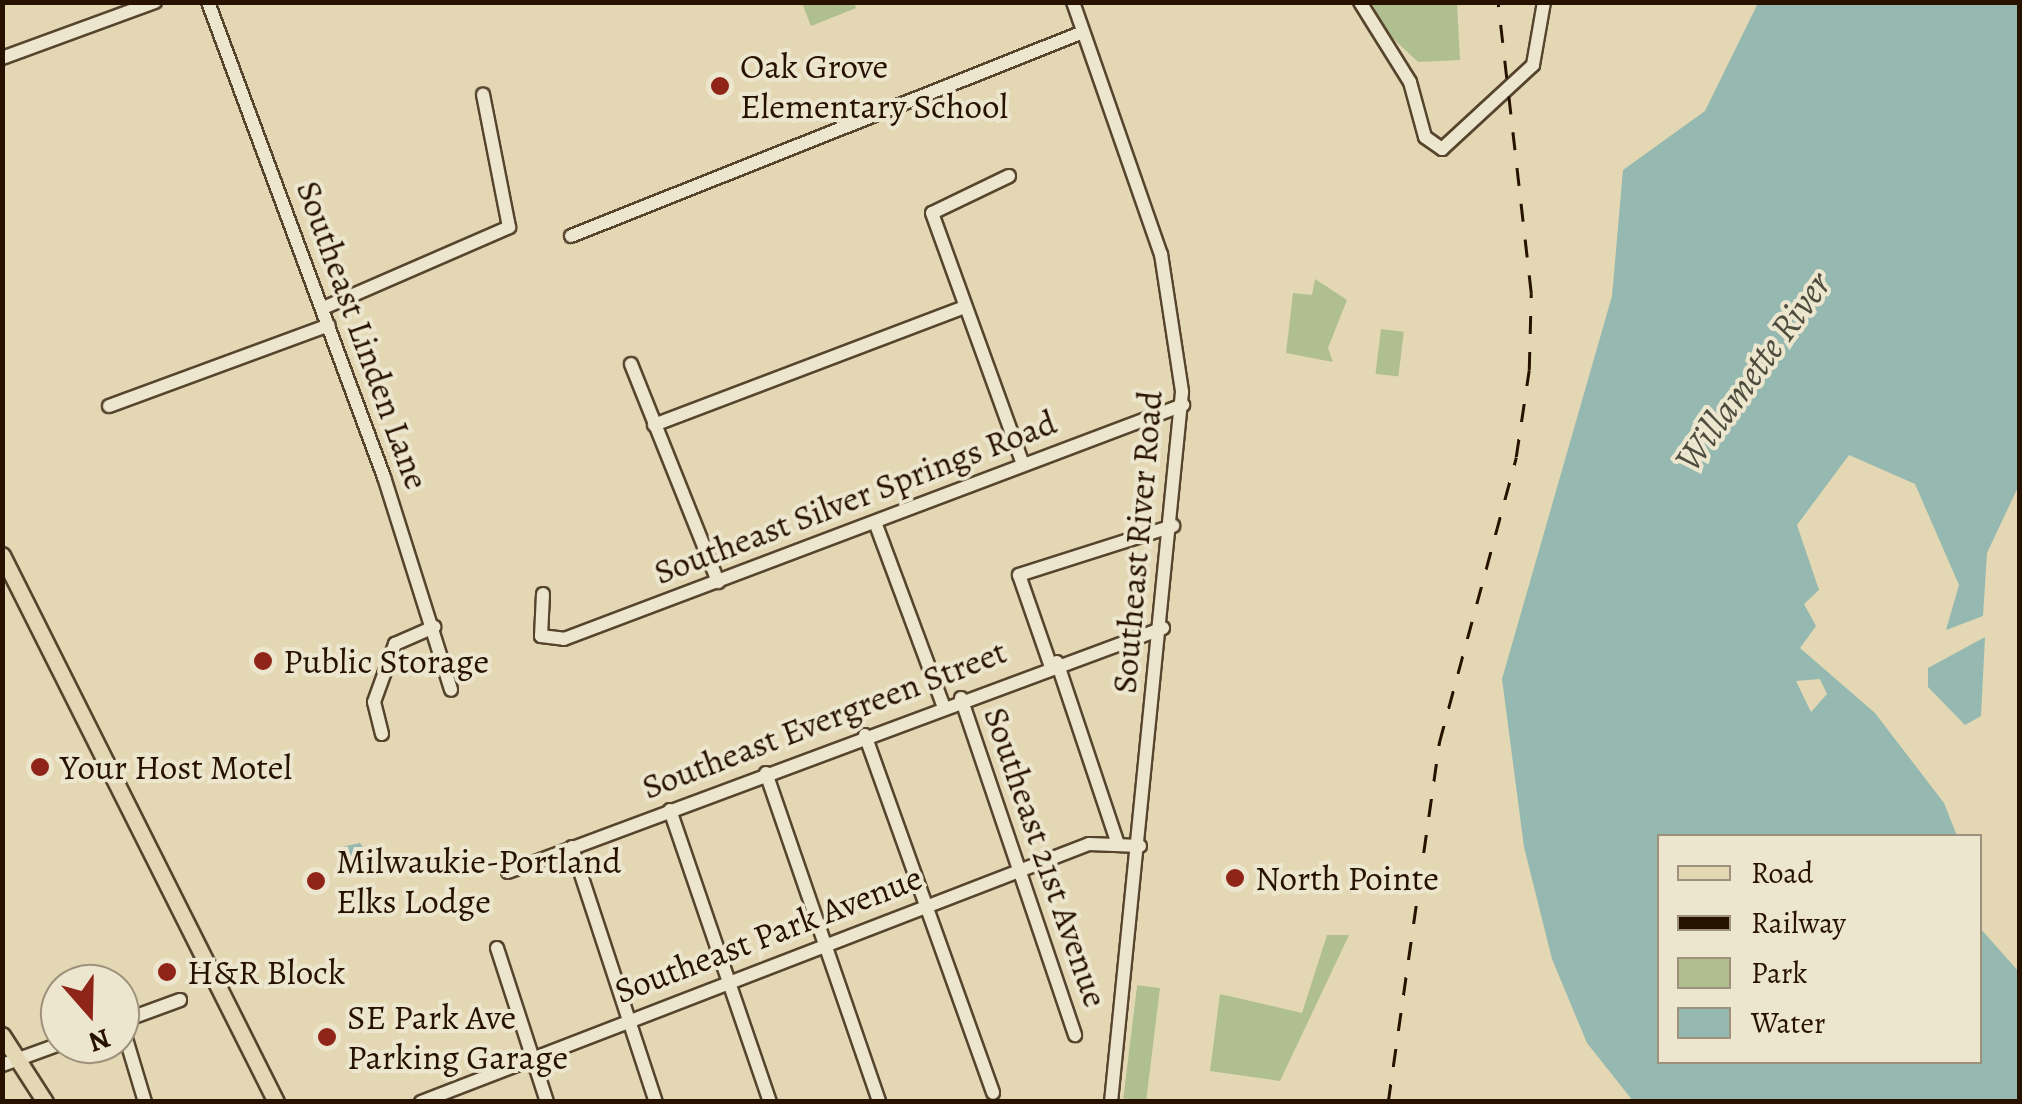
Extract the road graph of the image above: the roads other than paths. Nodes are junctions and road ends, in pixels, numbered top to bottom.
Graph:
1 (155, 2) edge
2 (208, 2) edge
3 (1072, 2) edge
4 (1360, 2) edge
5 (1544, 2) edge
6 (1083, 32) junction
7 (2, 58) edge
8 (483, 94) dead end
9 (1009, 176) dead end
10 (571, 236) dead end
11 (965, 307) junction
12 (323, 308) junction
13 (330, 325) junction
14 (631, 364) dead end
15 (1182, 405) junction
16 (109, 406) dead end
17 (654, 425) junction
18 (1023, 464) junction
19 (875, 522) junction
20 (1173, 526) junction
21 (2, 555) edge
22 (718, 582) junction
23 (543, 594) dead end
24 (434, 627) junction
25 (1162, 628) junction
26 (1054, 663) junction
27 (451, 690) dead end
28 (961, 698) junction
29 (943, 705) junction
30 (382, 734) dead end
31 (864, 735) junction
32 (766, 773) junction
33 (670, 810) junction
34 (1118, 844) junction
35 (1140, 846) junction
36 (572, 847) junction
37 (508, 872) dead end
38 (1020, 872) junction
39 (923, 908) junction
40 (826, 945) junction
41 (497, 948) dead end
42 (729, 981) junction
43 (180, 1000) dead end
44 (140, 1015) edge
45 (629, 1018) junction
46 (2, 1035) edge
47 (1075, 1035) dead end
48 (40, 1051) edge
49 (532, 1057) junction
50 (10, 1062) edge
51 (134, 1064) edge
52 (993, 1093) dead end
53 (437, 1099) edge
54 (45, 1102) edge
55 (146, 1102) edge
56 (276, 1102) edge
57 (421, 1102) edge
58 (548, 1102) edge
59 (656, 1102) edge
60 (770, 1102) edge
61 (879, 1102) edge
62 (1111, 1102) edge

1 - 7 street
2 - 12 street, Southeast Linden Lane
3 - 6 street, Southeast River Road
4 - 5 street
6 - 10 street
6 - 15 street, Southeast River Road
8 - 12 street
9 - 11 street
11 - 17 street
11 - 18 street
12 - 13 street, Southeast Linden Lane
13 - 16 street
13 - 24 street, Southeast Linden Lane
14 - 17 street
15 - 18 street, Southeast Silver Springs Road
15 - 20 street, Southeast River Road
17 - 22 street
18 - 19 street, Southeast Silver Springs Road
19 - 22 street, Southeast Silver Springs Road
19 - 29 street, Southeast 21st Avenue
20 - 25 street, Southeast River Road
20 - 26 street
21 - 56 main road
22 - 23 street, Southeast Silver Springs Road
24 - 27 street, Southeast Linden Lane
24 - 30 street
25 - 26 street, Southeast Evergreen Street
25 - 35 street, Southeast River Road
26 - 28 street, Southeast Evergreen Street
26 - 34 street
28 - 29 street, Southeast Evergreen Street
28 - 38 street, Southeast 21st Avenue
29 - 31 street, Southeast Evergreen Street
31 - 32 street, Southeast Evergreen Street
31 - 39 street
32 - 33 street, Southeast Evergreen Street
32 - 40 street
33 - 36 street, Southeast Evergreen Street
33 - 42 street
34 - 35 street, Southeast Park Avenue
34 - 38 street, Southeast Park Avenue
35 - 62 street, Southeast River Road
36 - 37 street, Southeast Evergreen Street
36 - 45 street
38 - 39 street, Southeast Park Avenue
38 - 47 street, Southeast 21st Avenue
39 - 40 street, Southeast Park Avenue
39 - 52 street
40 - 42 street, Southeast Park Avenue
40 - 61 street
41 - 49 street
42 - 45 street, Southeast Park Avenue
42 - 60 street
43 - 44 street
45 - 49 street, Southeast Park Avenue
45 - 59 street
46 - 50 main road
48 - 50 street
49 - 53 street, Southeast Park Avenue
49 - 58 street
50 - 54 main road
51 - 55 street
53 - 57 street, Southeast Park Avenue

